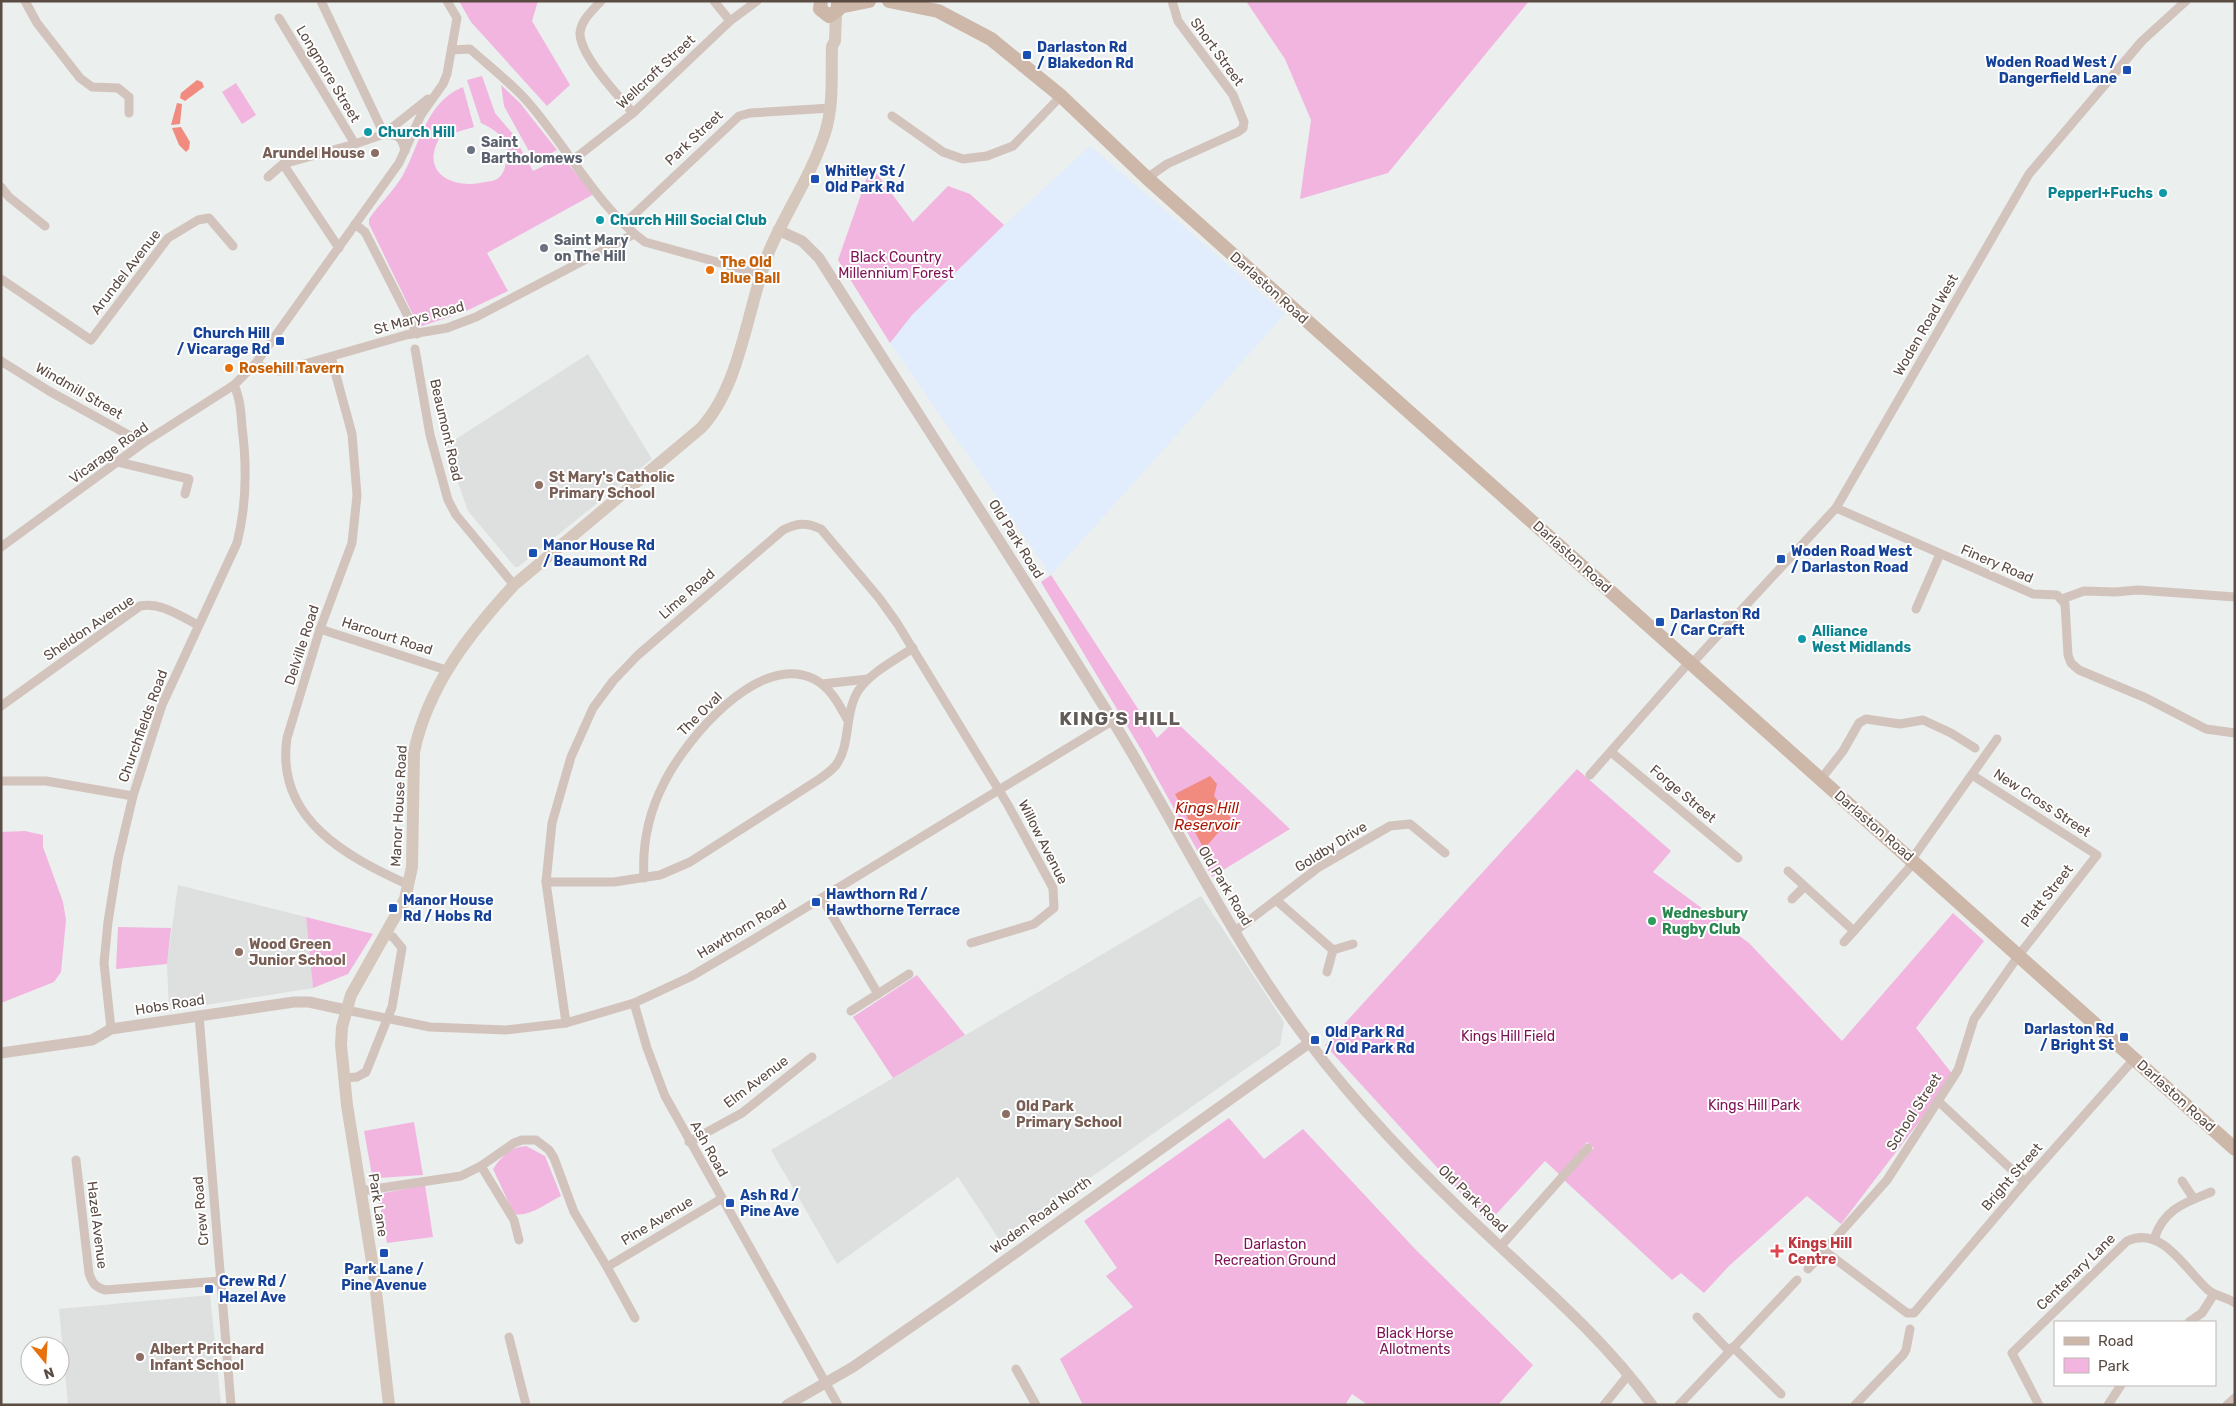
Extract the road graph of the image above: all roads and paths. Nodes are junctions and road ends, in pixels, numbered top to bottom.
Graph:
1 (25, 1) edge
2 (321, 1) edge
3 (448, 1) edge
4 (601, 1) edge
5 (714, 1) edge
6 (757, 1) edge
7 (869, 1) edge
8 (889, 1) edge
9 (1172, 1) edge
10 (2186, 1) edge
11 (904, 2) edge
12 (827, 6) edge
13 (279, 18) dead end
14 (730, 21) junction
15 (452, 50) junction
16 (443, 86) junction
17 (1061, 96) junction
18 (831, 108) junction
19 (129, 113) dead end
20 (633, 113) junction
21 (892, 116) dead end
22 (384, 134) junction
23 (355, 144) junction
24 (405, 152) junction
25 (573, 160) junction
26 (283, 164) junction
27 (268, 178) dead end
28 (1147, 178) junction
29 (1, 187) edge
30 (355, 224) junction
31 (624, 224) junction
32 (45, 226) dead end
33 (778, 230) junction
34 (634, 234) junction
35 (233, 246) dead end
36 (338, 248) junction
37 (760, 274) junction
38 (1, 279) edge
39 (417, 334) junction
40 (415, 349) dead end
41 (331, 357) junction
42 (1, 361) edge
43 (256, 363) junction
44 (234, 385) junction
45 (143, 443) junction
46 (118, 462) junction
47 (185, 494) dead end
48 (1836, 508) junction
49 (1, 547) edge
50 (1940, 554) junction
51 (514, 585) junction
52 (2235, 597) edge
53 (2062, 599) junction
54 (1916, 609) dead end
55 (198, 625) junction
56 (320, 629) junction
57 (913, 648) junction
58 (1691, 663) junction
59 (446, 670) junction
60 (868, 679) junction
61 (822, 684) junction
62 (1, 706) edge
63 (847, 719) junction
64 (1112, 721) junction
65 (2235, 733) edge
66 (1997, 739) dead end
67 (1974, 748) dead end
68 (1611, 752) junction
69 (1590, 775) dead end
70 (1972, 775) junction
71 (1821, 779) junction
72 (1, 781) edge
73 (999, 790) junction
74 (133, 796) junction
75 (1445, 853) dead end
76 (2097, 855) joint
77 (1738, 858) dead end
78 (1912, 859) junction
79 (1788, 871) dead end
80 (644, 878) junction
81 (546, 882) junction
82 (409, 885) junction
83 (1804, 887) junction
84 (822, 898) junction
85 (1792, 899) dead end
86 (1276, 900) junction
87 (1234, 932) junction
88 (1854, 932) junction
89 (385, 934) junction
90 (1844, 942) dead end
91 (971, 943) dead end
92 (1353, 944) dead end
93 (1333, 950) junction
94 (2019, 955) junction
95 (1327, 972) dead end
96 (909, 974) dead end
97 (878, 994) junction
98 (634, 1003) junction
99 (346, 1010) junction
100 (851, 1011) dead end
101 (199, 1015) junction
102 (387, 1018) junction
103 (566, 1023) junction
104 (111, 1029) junction
105 (1309, 1043) junction
106 (1, 1053) edge
107 (812, 1057) dead end
108 (2135, 1058) junction
109 (343, 1078) junction
110 (1938, 1101) junction
111 (689, 1142) junction
112 (1588, 1148) dead end
113 (2235, 1149) edge
114 (76, 1160) dead end
115 (481, 1166) junction
116 (2182, 1180) dead end
117 (2025, 1182) junction
118 (361, 1191) junction
119 (2210, 1192) dead end
120 (721, 1199) junction
121 (2194, 1199) junction
122 (2154, 1238) junction
123 (519, 1240) dead end
124 (1500, 1247) junction
125 (1826, 1252) junction
126 (607, 1267) junction
127 (1808, 1269) dead end
128 (1797, 1280) dead end
129 (220, 1281) junction
130 (2214, 1294) junction
131 (2235, 1303) edge
132 (1697, 1317) dead end
133 (634, 1318) dead end
134 (2190, 1321) edge
135 (1910, 1329) dead end
136 (509, 1337) dead end
137 (1731, 1349) junction
138 (1016, 1369) dead end
139 (1629, 1374) junction
140 (825, 1383) junction
141 (2120, 1386) edge
142 (1781, 1394) dead end
143 (2235, 1398) edge
144 (231, 1405) edge
145 (389, 1405) edge
146 (526, 1405) edge
147 (787, 1405) edge
148 (838, 1405) edge
149 (1036, 1405) edge
150 (1604, 1405) edge
151 (1652, 1405) edge
152 (1679, 1405) edge
153 (1855, 1405) edge
154 (2039, 1405) edge
155 (2108, 1405) edge
156 (2227, 1405) edge

1 - 19 street
2 - 22 street
3 - 15 street
4 - 20 street
5 - 14 street
6 - 14 street, Wellcroft Street
7 - 12 main road
8 - 11 main road, Darlaston Road
9 - 28 street, Short Street
10 - 48 street, Woden Road West
11 - 17 main road, Darlaston Road
12 - 18 main road, Manor House Road
13 - 23 street, Longmore Street
14 - 20 street, Wellcroft Street
15 - 16 street
15 - 25 street
16 - 22 street
16 - 24 street
17 - 21 street
17 - 28 main road, Darlaston Road
18 - 31 street, Park Street
18 - 33 main road, Manor House Road
20 - 25 street, Wellcroft Street
22 - 23 street
22 - 24 street
23 - 26 street
24 - 30 street
25 - 31 street
26 - 27 street
26 - 36 street
28 - 58 main road, Darlaston Road
29 - 32 street
30 - 36 street
30 - 39 street
31 - 34 street
33 - 37 main road, Manor House Road
33 - 64 street, Old Park Road
34 - 37 street
34 - 39 street, St Marys Road
35 - 38 street, Arundel Avenue
36 - 43 street
37 - 51 main road, Manor House Road
39 - 41 street, St Marys Road
40 - 51 street, Beaumont Road
41 - 43 street, St Marys Road
41 - 56 street, Delville Road
42 - 45 street, Windmill Street
43 - 44 street
44 - 45 street, Vicarage Road
44 - 55 street, Churchfields Road
45 - 46 street, Vicarage Road
46 - 47 street
46 - 49 street, Vicarage Road
48 - 50 street, Finery Road
48 - 58 street, Woden Road West
50 - 53 street, Finery Road
50 - 54 street
51 - 59 main road, Manor House Road
52 - 53 street
53 - 65 street
55 - 62 street, Sheldon Avenue
55 - 74 street, Churchfields Road
56 - 59 street, Harcourt Road
56 - 82 street, Delville Road
57 - 60 street
57 - 73 street, Lime Road
57 - 81 street, Lime Road
58 - 68 street
58 - 71 main road, Darlaston Road
59 - 82 main road, Manor House Road
60 - 61 street
60 - 63 street
61 - 63 street, The Oval
61 - 80 street, The Oval
63 - 80 street
64 - 73 street, Hawthorn Road
64 - 87 street, Old Park Road
66 - 70 street
67 - 71 street
68 - 69 street
68 - 77 street, Forge Street
70 - 76 street, New Cross Street
70 - 78 street
71 - 78 main road, Darlaston Road
72 - 74 street
73 - 84 street, Hawthorn Road
73 - 91 street, Willow Avenue
74 - 104 street, Churchfields Road
75 - 86 street, Goldby Drive
76 - 94 street, Platt Street
78 - 88 street
78 - 94 main road, Darlaston Road
79 - 83 street
80 - 81 street
81 - 103 street, Lime Road
82 - 89 main road, Manor House Road
83 - 85 street
83 - 88 street
84 - 97 street
84 - 98 street, Hawthorn Road
86 - 87 street, Goldby Drive
86 - 93 street
87 - 105 street, Old Park Road
88 - 90 street
89 - 99 main road, Manor House Road
89 - 102 street
92 - 93 street
93 - 95 street
94 - 108 main road, Darlaston Road
94 - 110 street, School Street
96 - 97 street
97 - 100 street
98 - 103 street, Hawthorn Road
98 - 111 street, Ash Road
99 - 101 street, Hobs Road
99 - 102 street, Hawthorn Road
99 - 109 main road, Park Lane
101 - 104 street, Hobs Road
101 - 129 street, Crew Road
102 - 103 street, Hawthorn Road
102 - 109 street
104 - 106 street, Hobs Road
105 - 124 street, Old Park Road
105 - 140 street, Woden Road North
107 - 111 street, Elm Avenue
108 - 113 main road, Darlaston Road
108 - 117 street, Bright Street
109 - 118 main road, Park Lane
110 - 117 street
110 - 125 street, School Street
111 - 120 street, Ash Road
112 - 124 street
114 - 129 street, Hazel Avenue
115 - 118 street
115 - 123 street
115 - 126 street
116 - 121 street
117 - 125 street, Bright Street
118 - 145 main road, Park Lane
119 - 121 street
120 - 126 street, Pine Avenue
120 - 140 street, Ash Road
121 - 122 street
122 - 130 street
122 - 154 street, Centenary Lane
124 - 139 street, Old Park Road
125 - 127 street, School Street
126 - 133 street
128 - 137 street
129 - 144 street, Crew Road
130 - 131 street
130 - 134 street
132 - 137 street
135 - 153 street
136 - 146 street
137 - 142 street
137 - 152 street
138 - 149 street
139 - 150 street
139 - 151 street, Old Park Road
140 - 147 street, Woden Road North
140 - 148 street, Ash Road
141 - 155 street
143 - 156 street

